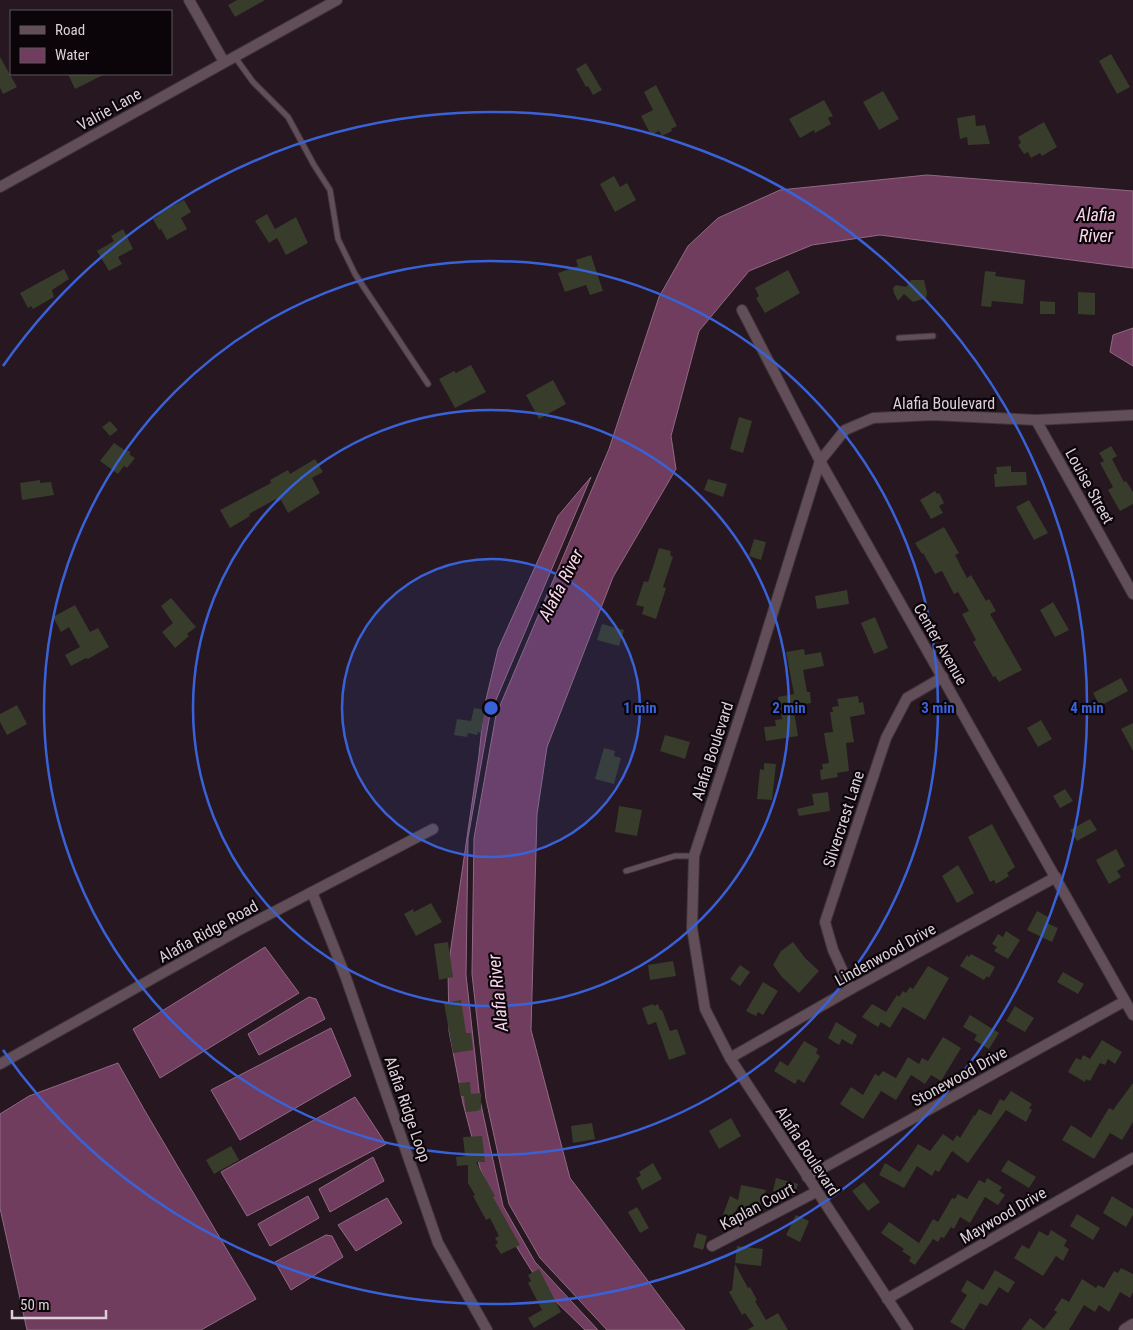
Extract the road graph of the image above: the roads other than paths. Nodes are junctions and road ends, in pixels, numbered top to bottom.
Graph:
1 (189, 0) edge
2 (337, 0) edge
3 (235, 56) junction
4 (224, 62) junction
5 (0, 187) edge
6 (742, 310) dead end
7 (933, 336) dead end
8 (899, 338) dead end
9 (428, 384) dead end
10 (1133, 415) edge
11 (1036, 420) junction
12 (820, 461) junction
13 (1133, 594) edge
14 (942, 678) junction
15 (433, 829) dead end
16 (694, 856) junction
17 (626, 871) dead end
18 (1056, 878) junction
19 (312, 892) junction
20 (851, 989) junction
21 (1125, 1001) junction
22 (1133, 1015) edge
23 (730, 1058) junction
24 (0, 1064) edge
25 (1133, 1158) edge
26 (807, 1177) junction
27 (816, 1192) junction
28 (712, 1246) dead end
29 (887, 1298) junction
30 (1133, 1326) edge
31 (487, 1330) edge
32 (908, 1330) edge
33 (1125, 1330) edge

1 - 4 street
2 - 3 street, Valrie Lane
3 - 4 street, Valrie Lane
3 - 9 lane
4 - 5 street, Valrie Lane
6 - 12 street, Center Avenue
7 - 8 lane
10 - 11 street, Alafia Boulevard
11 - 12 street, Alafia Boulevard
11 - 13 street, Louise Street
12 - 14 street, Center Avenue
12 - 16 street, Alafia Boulevard
14 - 18 street, Center Avenue
14 - 20 street, Silvercrest Lane
15 - 19 street, Alafia Ridge Road
16 - 17 lane
16 - 23 street, Alafia Boulevard
18 - 20 street, Lindenwood Drive
18 - 21 street, Center Avenue
19 - 24 street, Alafia Ridge Road
19 - 31 street, Alafia Ridge Loop
20 - 23 street, Lindenwood Drive
21 - 22 street, Center Avenue
21 - 26 street, Stonewood Drive
23 - 26 street, Alafia Boulevard
25 - 29 street, Maywood Drive
26 - 27 street, Alafia Boulevard
27 - 28 street, Kaplan Court
27 - 29 street, Alafia Boulevard
29 - 32 street, Alafia Boulevard
30 - 33 street

